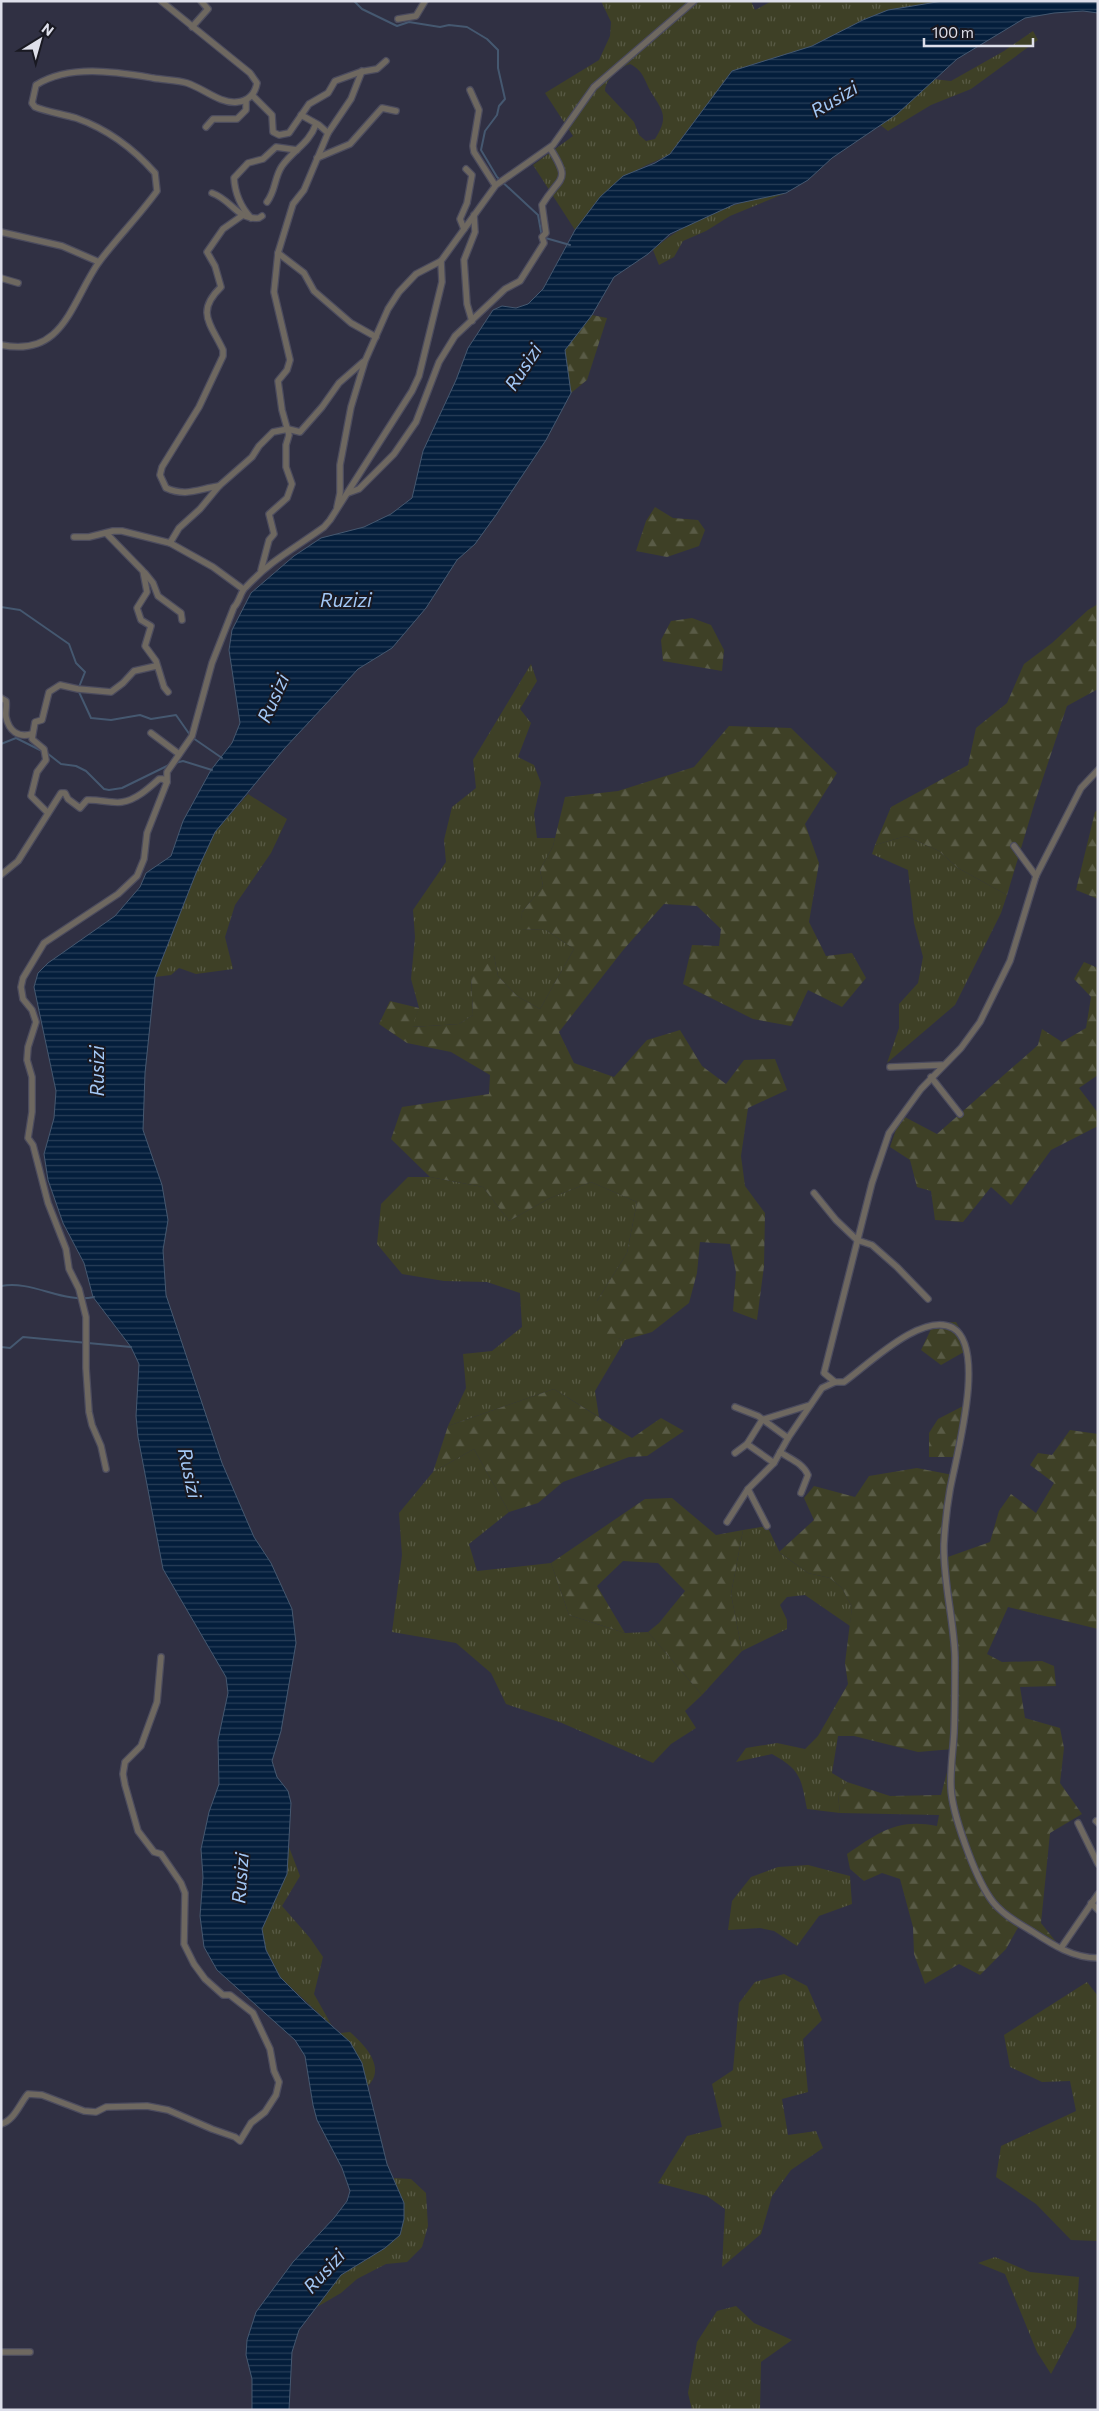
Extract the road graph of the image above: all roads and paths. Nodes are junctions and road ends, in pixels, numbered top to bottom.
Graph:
1 (161, 1) edge
2 (201, 1) edge
3 (425, 1) edge
4 (694, 1) edge
5 (398, 19) dead end
6 (192, 26) junction
7 (386, 60) dead end
8 (362, 71) junction
9 (470, 90) dead end
10 (253, 96) junction
11 (246, 100) junction
12 (396, 111) dead end
13 (301, 115) junction
14 (316, 124) junction
15 (206, 127) dead end
16 (328, 133) junction
17 (550, 148) junction
18 (297, 150) junction
19 (317, 158) junction
20 (466, 169) dead end
21 (499, 182) junction
22 (212, 193) dead end
23 (267, 202) dead end
24 (243, 215) junction
25 (474, 215) junction
26 (262, 216) dead end
27 (251, 218) junction
28 (464, 228) junction
29 (1, 232) edge
30 (278, 253) junction
31 (441, 261) junction
32 (99, 262) junction
33 (1, 278) edge
34 (18, 283) dead end
35 (472, 321) junction
36 (376, 337) junction
37 (1, 345) edge
38 (365, 361) junction
39 (288, 429) junction
40 (219, 486) junction
41 (348, 493) junction
42 (336, 512) junction
43 (106, 533) junction
44 (74, 536) dead end
45 (170, 543) junction
46 (143, 571) junction
47 (260, 572) junction
48 (243, 589) junction
49 (182, 620) dead end
50 (156, 666) junction
51 (168, 692) dead end
52 (1, 698) edge
53 (151, 733) dead end
54 (32, 734) junction
55 (179, 754) junction
56 (1098, 770) edge
57 (167, 782) junction
58 (48, 813) junction
59 (1014, 846) dead end
60 (1, 875) edge
61 (1036, 876) junction
62 (942, 1065) junction
63 (890, 1067) dead end
64 (931, 1078) junction
65 (960, 1114) dead end
66 (814, 1193) dead end
67 (857, 1240) junction
68 (928, 1299) dead end
69 (835, 1382) junction
70 (810, 1405) junction
71 (734, 1408) dead end
72 (762, 1420) junction
73 (788, 1438) junction
74 (747, 1444) junction
75 (780, 1452) junction
76 (735, 1453) dead end
77 (774, 1463) junction
78 (106, 1469) dead end
79 (748, 1489) junction
80 (801, 1492) dead end
81 (727, 1522) dead end
82 (767, 1526) dead end
83 (161, 1656) dead end
84 (1078, 1823) dead end
85 (1098, 1864) edge
86 (1098, 1894) edge
87 (1091, 1904) junction
88 (1098, 1910) edge
89 (1061, 1948) junction
90 (1098, 1958) edge
91 (1, 2124) edge
92 (1, 2352) edge
93 (30, 2352) dead end

1 - 6 street
2 - 6 street
3 - 5 street
4 - 17 street
6 - 10 street
7 - 8 street
8 - 13 street
8 - 16 street
9 - 21 street
10 - 11 street
10 - 13 street
11 - 15 street
11 - 32 street
12 - 19 street
13 - 14 street
14 - 16 street
14 - 18 street
16 - 19 street
17 - 21 street
17 - 35 street
18 - 23 street
18 - 27 street
19 - 30 street
20 - 28 street
21 - 25 street
22 - 24 street
24 - 27 street
24 - 40 street
25 - 28 street
25 - 35 street
26 - 27 street
28 - 31 street
29 - 32 street
30 - 36 street
30 - 39 street
31 - 36 street
31 - 41 street
32 - 37 street
33 - 34 street
35 - 41 street
36 - 38 street
38 - 39 street
38 - 42 street
39 - 40 street
39 - 47 street
40 - 45 street
41 - 42 street
42 - 47 street
43 - 44 street
43 - 45 street
43 - 46 street
45 - 48 street
46 - 49 street
46 - 50 street
47 - 48 street
48 - 55 street
50 - 51 street
50 - 54 street
52 - 54 street
53 - 55 street
54 - 58 street
55 - 57 street
56 - 61 street
57 - 58 street
57 - 78 street
58 - 60 street
59 - 61 street
61 - 62 street
62 - 63 street
62 - 64 street
64 - 65 street
64 - 67 street
66 - 67 street
67 - 68 street
67 - 69 street
69 - 70 street
69 - 89 street
70 - 72 street
70 - 73 street
71 - 72 street
72 - 73 street
72 - 74 street
73 - 75 street
74 - 76 street
74 - 77 street
75 - 77 street
75 - 80 street
77 - 79 street
79 - 81 street
79 - 82 street
83 - 91 street
84 - 85 street
86 - 87 street
87 - 88 street
87 - 89 street
89 - 90 street
92 - 93 street

